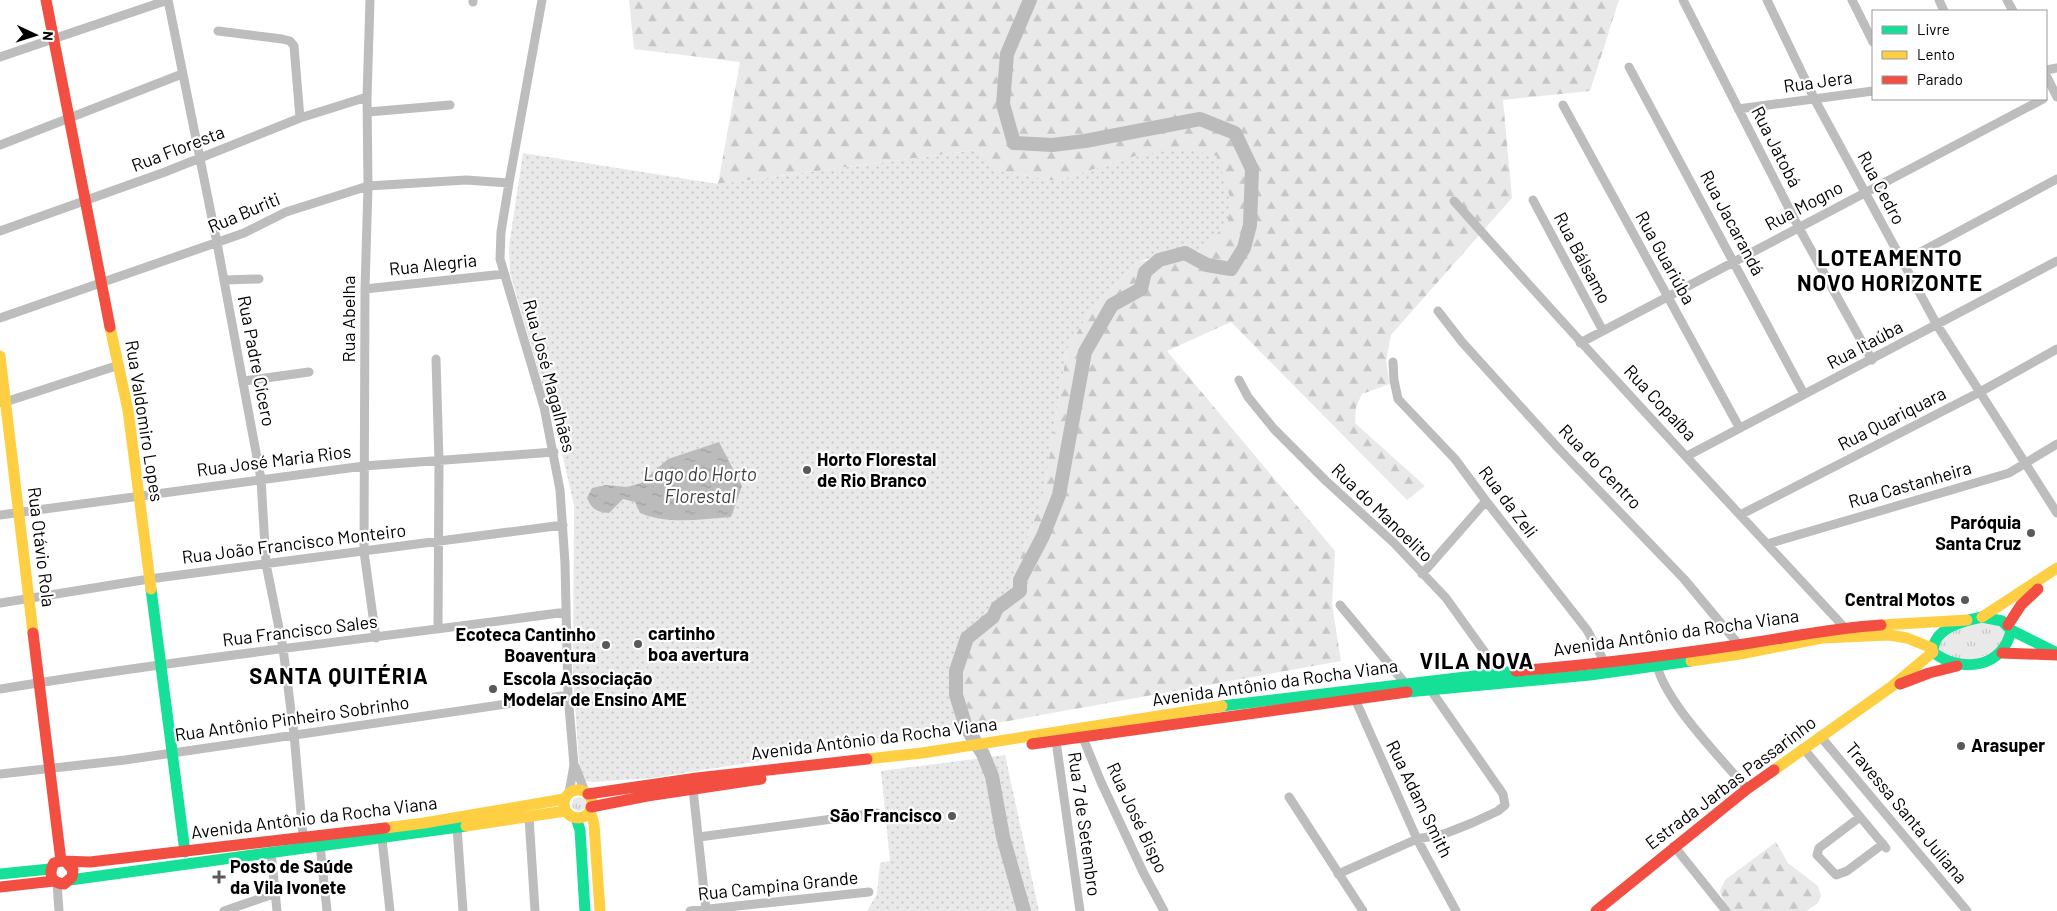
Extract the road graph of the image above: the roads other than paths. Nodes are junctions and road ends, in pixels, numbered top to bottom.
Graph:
1 (46, 0) edge
2 (168, 0) edge
3 (370, 0) edge
4 (542, 0) edge
5 (1683, 0) edge
6 (1766, 0) edge
7 (1852, 0) edge
8 (218, 31) dead end
9 (54, 38) junction
10 (1872, 40) edge
11 (0, 57) edge
12 (1629, 67) dead end
13 (182, 74) junction
14 (2047, 77) edge
15 (1872, 91) edge
16 (2056, 95) edge
17 (367, 97) junction
18 (1816, 100) junction
19 (2040, 100) edge
20 (450, 105) dead end
21 (1563, 105) dead end
22 (1738, 109) junction
23 (368, 112) junction
24 (70, 117) junction
25 (300, 118) junction
26 (0, 145) edge
27 (199, 158) junction
28 (2057, 180) edge
29 (509, 183) junction
30 (368, 186) junction
31 (1865, 192) junction
32 (1533, 200) dead end
33 (85, 201) junction
34 (1454, 201) dead end
35 (1799, 228) junction
36 (0, 232) edge
37 (218, 243) junction
38 (2057, 261) edge
39 (1734, 262) junction
40 (1902, 262) junction
41 (504, 274) junction
42 (259, 279) dead end
43 (224, 280) junction
44 (101, 284) junction
45 (365, 289) junction
46 (1668, 297) junction
47 (1438, 311) dead end
48 (0, 318) edge
49 (1937, 325) junction
50 (1603, 331) junction
51 (1580, 343) junction
52 (2057, 349) edge
53 (0, 356) edge
54 (436, 359) dead end
55 (1872, 360) junction
56 (1393, 362) dead end
57 (118, 365) junction
58 (310, 372) dead end
59 (1239, 380) dead end
60 (244, 381) junction
61 (1980, 392) junction
62 (1804, 394) junction
63 (3, 403) edge
64 (1739, 427) junction
65 (2057, 444) edge
66 (554, 452) junction
67 (1687, 456) junction
68 (439, 462) junction
69 (2026, 464) junction
70 (364, 466) junction
71 (261, 479) junction
72 (140, 496) junction
73 (1486, 501) junction
74 (19, 511) junction
75 (2057, 513) edge
76 (0, 515) edge
77 (1740, 515) junction
78 (562, 524) junction
79 (438, 542) junction
80 (1767, 544) junction
81 (364, 552) junction
82 (266, 564) junction
83 (2057, 568) edge
84 (1422, 574) junction
85 (2057, 577) edge
86 (149, 579) junction
87 (30, 598) junction
88 (0, 603) edge
89 (1340, 605) dead end
90 (566, 612) junction
91 (1982, 617) junction
92 (1968, 620) junction
93 (1844, 627) junction
94 (2009, 628) junction
95 (438, 630) junction
96 (376, 638) junction
97 (1739, 645) junction
98 (283, 648) junction
99 (1932, 650) junction
100 (2002, 652) junction
101 (2057, 654) edge
102 (1605, 663) junction
103 (160, 665) junction
104 (1657, 665) junction
105 (1958, 666) junction
106 (1499, 672) junction
107 (1404, 682) junction
108 (39, 683) junction
109 (1891, 688) junction
110 (0, 689) edge
111 (1430, 689) junction
112 (568, 695) junction
113 (1355, 699) junction
114 (294, 734) junction
115 (1820, 736) junction
116 (1083, 738) junction
117 (1056, 741) junction
118 (987, 747) junction
119 (1803, 748) junction
120 (173, 752) junction
121 (923, 756) junction
122 (574, 765) junction
123 (50, 768) junction
124 (0, 774) edge
125 (693, 789) junction
126 (1747, 789) junction
127 (586, 793) junction
128 (1289, 797) dead end
129 (566, 801) junction
130 (591, 809) junction
131 (877, 814) dead end
132 (1860, 816) junction
133 (529, 817) junction
134 (576, 818) junction
135 (457, 827) junction
136 (303, 836) junction
137 (699, 836) junction
138 (382, 839) junction
139 (1417, 839) junction
140 (320, 846) junction
141 (1674, 846) junction
142 (184, 852) junction
143 (271, 852) junction
144 (64, 861) junction
145 (50, 869) junction
146 (0, 874) edge
147 (1338, 874) junction
148 (70, 880) junction
149 (55, 882) junction
150 (0, 887) edge
151 (869, 892) dead end
152 (276, 893) junction
153 (706, 910) edge
154 (59, 911) edge
155 (224, 911) edge
156 (277, 911) edge
157 (326, 911) edge
158 (390, 911) edge
159 (464, 911) edge
160 (535, 911) edge
161 (585, 911) edge
162 (600, 911) edge
163 (690, 911) edge
164 (1080, 911) edge
165 (1164, 911) edge
166 (1363, 911) edge
167 (1456, 911) edge
168 (1596, 911) edge
169 (1726, 911) edge
170 (1967, 911) edge

1 - 9 main road, Rua Valdomiro Lopes
2 - 9 street
2 - 13 street, Rua Padre Cícero
3 - 17 street, Rua Abelha
4 - 29 street, Rua José Magalhães
5 - 22 street, Rua Jatobá
6 - 18 street, Rua Cedro
7 - 10 street
8 - 25 street
9 - 11 street
9 - 24 main road, Rua Valdomiro Lopes
12 - 39 street, Rua Jacarandá
13 - 24 street
13 - 27 street, Rua Padre Cícero
14 - 16 street
15 - 18 street, Rua Jera
17 - 23 street, Rua Abelha
17 - 25 street, Rua Floresta
18 - 22 street, Rua Jera
18 - 31 street, Rua Cedro
19 - 31 street, Rua Mogno
20 - 23 street
21 - 46 street, Rua Guariúba
22 - 35 street, Rua Jatobá
23 - 30 street, Rua Abelha
24 - 26 street
24 - 33 main road, Rua Valdomiro Lopes
25 - 27 street, Rua Floresta
27 - 33 street, Rua Floresta
27 - 37 street, Rua Padre Cícero
28 - 40 street
29 - 30 street, Rua Buriti
29 - 41 street, Rua José Magalhães
30 - 37 street, Rua Buriti
30 - 45 street, Rua Abelha
31 - 35 street, Rua Mogno
31 - 40 street, Rua Cedro
32 - 50 street, Rua Bálsamo
33 - 36 street, Rua Floresta
33 - 44 main road, Rua Valdomiro Lopes
34 - 51 street, Rua Copaíba
35 - 39 street, Rua Mogno
35 - 55 street, Rua Jatobá
37 - 43 street, Rua Padre Cícero
37 - 44 street, Rua Buriti
38 - 49 street, Rua Itaúba
39 - 46 street, Rua Mogno
39 - 62 street, Rua Jacarandá
40 - 49 street, Rua Cedro
41 - 45 street, Rua Alegria
41 - 66 street, Rua José Magalhães
42 - 43 street, Rua Padre Cícero
43 - 60 street, Rua Padre Cícero
44 - 48 street, Rua Buriti
44 - 57 main road, Rua Valdomiro Lopes
45 - 70 street, Rua Abelha
46 - 50 street, Rua Mogno
46 - 64 street, Rua Guariúba
47 - 97 street, Rua do Centro
49 - 55 street, Rua Itaúba
49 - 61 street, Rua Cedro
50 - 51 street, Rua Mogno
51 - 67 street, Rua Copaíba
52 - 61 street, Rua Quariquara
53 - 63 main road, Rua Otávio Rola
54 - 68 street
55 - 62 street, Rua Itaúba
56 - 73 street, Rua da Zeli
57 - 63 street
57 - 72 main road, Rua Valdomiro Lopes
58 - 60 street
59 - 84 street, Rua do Manoelito
60 - 71 street, Rua Padre Cícero
61 - 69 street, Rua Cedro
61 - 77 street, Rua Quariquara
62 - 64 street, Rua Itaúba
63 - 74 main road, Rua Otávio Rola
64 - 67 street, Rua Itaúba
65 - 69 street, Rua Castanheira
66 - 68 street, Rua José Maria Rios
66 - 78 street, Rua José Magalhães
67 - 77 street, Rua Copaíba
68 - 70 street, Rua José Maria Rios
68 - 79 street
69 - 75 street, Rua Cedro
69 - 80 street, Rua Castanheira
70 - 71 street, Rua José Maria Rios
70 - 81 street, Rua Abelha
71 - 72 street, Rua José Maria Rios
71 - 82 street, Rua Padre Cícero
72 - 74 street, Rua José Maria Rios
72 - 86 main road, Rua Valdomiro Lopes
73 - 84 street
73 - 102 street, Rua da Zeli
74 - 76 street, Rua José Maria Rios
74 - 87 main road, Rua Otávio Rola
77 - 80 street, Rua Copaíba
78 - 79 street, Rua João Francisco Monteiro
78 - 90 street, Rua José Magalhães
79 - 81 street, Rua João Francisco Monteiro
79 - 95 street
80 - 93 street, Rua Copaíba
81 - 82 street, Rua João Francisco Monteiro
81 - 96 street, Rua Abelha
82 - 86 street, Rua João Francisco Monteiro
82 - 98 street, Rua Padre Cícero
83 - 91 main road
84 - 106 street, Rua do Manoelito
85 - 94 main road
86 - 87 street, Rua João Francisco Monteiro
86 - 103 main road, Rua Valdomiro Lopes
87 - 88 street, Rua João Francisco Monteiro
87 - 108 main road, Rua Otávio Rola
89 - 107 street
90 - 95 street, Rua Francisco Sales
90 - 112 street, Rua José Magalhães
91 - 92 main road
91 - 94 main road
92 - 93 main road, Avenida Antônio da Rocha Viana
92 - 99 main road
93 - 97 main road, Avenida Antônio da Rocha Viana
94 - 100 main road
94 - 101 main road
95 - 96 street, Rua Francisco Sales
96 - 98 street, Rua Francisco Sales
97 - 102 main road, Avenida Antônio da Rocha Viana
98 - 103 street, Rua Francisco Sales
98 - 114 street, Rua Padre Cícero
99 - 104 main road, Avenida Antônio da Rocha Viana
99 - 105 main road
99 - 109 main road, Estrada Jarbas Passarinho
100 - 101 main road
100 - 105 main road
102 - 106 main road, Avenida Antônio da Rocha Viana
103 - 108 street, Rua Francisco Sales
103 - 120 main road, Rua Valdomiro Lopes
104 - 111 main road, Avenida Antônio da Rocha Viana
104 - 126 street
105 - 109 main road, Estrada Jarbas Passarinho
106 - 107 main road, Avenida Antônio da Rocha Viana
107 - 118 main road, Avenida Antônio da Rocha Viana
108 - 110 street, Rua Francisco Sales
108 - 123 main road, Rua Otávio Rola
109 - 115 main road, Estrada Jarbas Passarinho
111 - 113 main road, Avenida Antônio da Rocha Viana
111 - 139 street
112 - 114 street, Rua Antônio Pinheiro Sobrinho
112 - 122 street, Rua José Magalhães
113 - 116 main road, Avenida Antônio da Rocha Viana
113 - 139 street, Rua Adam Smith
114 - 120 street, Rua Antônio Pinheiro Sobrinho
114 - 136 street, Rua Padre Cícero
115 - 119 main road, Estrada Jarbas Passarinho
115 - 170 street, Travessa Santa Juliana
116 - 117 main road, Avenida Antônio da Rocha Viana
116 - 165 street, Rua José Bispo
117 - 118 main road, Avenida Antônio da Rocha Viana
117 - 164 street, Rua 7 de Setembro
118 - 121 main road, Avenida Antônio da Rocha Viana
119 - 126 main road, Estrada Jarbas Passarinho
119 - 132 street
120 - 123 street, Rua Antônio Pinheiro Sobrinho
120 - 142 main road, Rua Valdomiro Lopes
121 - 125 main road, Avenida Antônio da Rocha Viana
121 - 127 main road, Avenida Antônio da Rocha Viana
122 - 127 street, Rua José Magalhães
122 - 129 street, Rua José Magalhães
123 - 124 street, Rua Antônio Pinheiro Sobrinho
123 - 144 main road, Rua Otávio Rola
125 - 130 main road, Avenida Antônio da Rocha Viana
125 - 137 street
126 - 141 main road, Estrada Jarbas Passarinho
127 - 129 main road
127 - 130 main road
128 - 147 street
129 - 133 main road, Avenida Antônio da Rocha Viana
129 - 134 main road
129 - 136 main road, Avenida Antônio da Rocha Viana
130 - 134 main road
130 - 162 main road
131 - 137 street
132 - 132 street
133 - 135 main road, Avenida Antônio da Rocha Viana
133 - 160 street
134 - 161 main road
135 - 138 main road, Avenida Antônio da Rocha Viana
135 - 159 street
136 - 142 main road, Avenida Antônio da Rocha Viana
137 - 153 street
138 - 140 main road, Avenida Antônio da Rocha Viana
138 - 158 street
139 - 147 street
139 - 167 street, Rua Adam Smith
140 - 143 main road, Avenida Antônio da Rocha Viana
140 - 157 street
141 - 168 main road, Estrada Jarbas Passarinho
141 - 169 street
142 - 144 main road, Avenida Antônio da Rocha Viana
143 - 148 main road, Avenida Antônio da Rocha Viana
143 - 152 street
144 - 145 main road
144 - 148 main road
145 - 146 main road
145 - 149 main road
147 - 166 street
148 - 149 main road
149 - 150 main road
149 - 154 street
151 - 153 street, Rua Campina Grande
152 - 155 street
152 - 156 street
153 - 163 street, Rua Campina Grande

